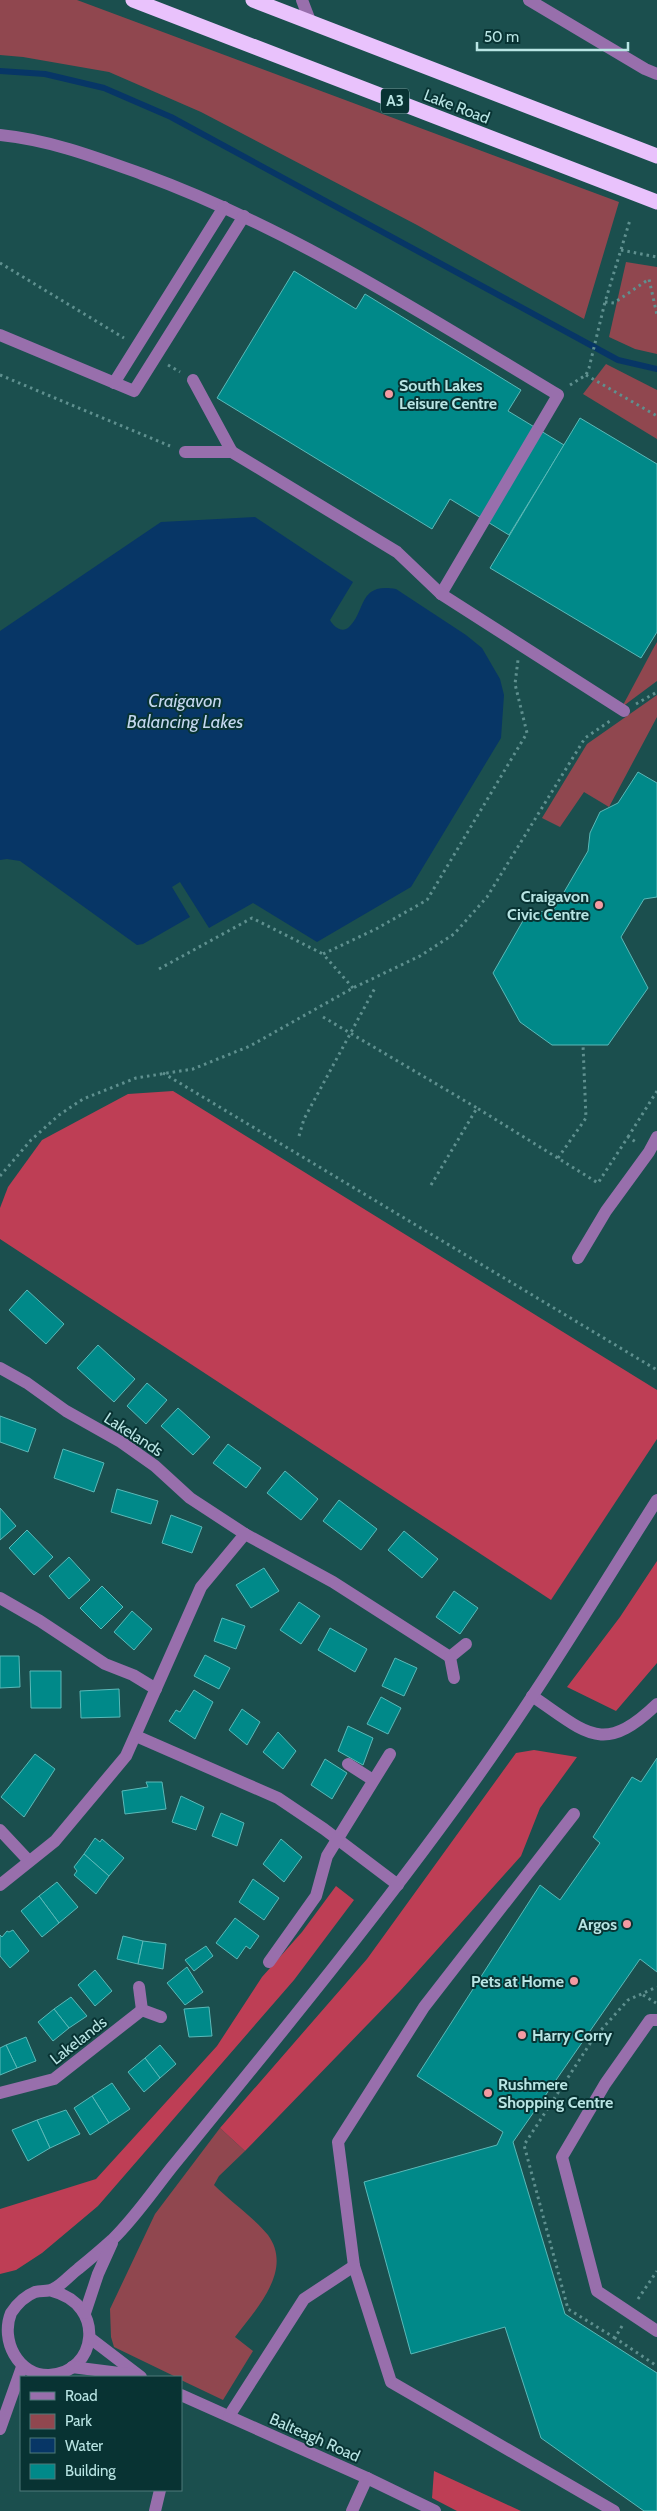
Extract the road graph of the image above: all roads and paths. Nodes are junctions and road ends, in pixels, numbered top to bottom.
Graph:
1 (133, 0) edge
2 (253, 0) edge
3 (302, 0) edge
4 (529, 0) edge
5 (310, 21) junction
6 (657, 74) edge
7 (0, 135) edge
8 (657, 156) edge
9 (657, 202) edge
10 (224, 207) junction
11 (244, 216) junction
12 (630, 220) dead end
13 (621, 250) junction
14 (657, 257) edge
15 (0, 263) edge
16 (605, 302) junction
17 (657, 315) edge
18 (0, 335) edge
19 (137, 346) junction
20 (155, 357) junction
21 (0, 375) edge
22 (586, 375) junction
23 (193, 380) joint
24 (114, 384) junction
25 (558, 395) junction
26 (657, 416) edge
27 (185, 452) joint
28 (232, 452) junction
29 (442, 594) junction
30 (521, 645) junction
31 (657, 692) edge
32 (624, 711) junction
33 (323, 954) junction
34 (159, 969) dead end
35 (353, 988) junction
36 (375, 988) dead end
37 (322, 1017) dead end
38 (351, 1034) junction
39 (583, 1045) dead end
40 (163, 1073) junction
41 (657, 1091) edge
42 (477, 1108) junction
43 (299, 1136) dead end
44 (628, 1137) junction
45 (657, 1137) edge
46 (649, 1152) junction
47 (558, 1158) junction
48 (0, 1176) edge
49 (431, 1185) dead end
50 (578, 1258) dead end
51 (0, 1368) edge
52 (657, 1370) edge
53 (657, 1500) edge
54 (245, 1534) junction
55 (0, 1598) edge
56 (466, 1644) dead end
57 (450, 1656) junction
58 (454, 1678) dead end
59 (156, 1689) junction
60 (532, 1696) junction
61 (657, 1704) edge
62 (136, 1736) junction
63 (390, 1754) dead end
64 (348, 1764) dead end
65 (373, 1780) junction
66 (574, 1814) dead end
67 (0, 1830) edge
68 (336, 1838) junction
69 (29, 1861) junction
70 (0, 1885) edge
71 (398, 1885) junction
72 (270, 1962) dead end
73 (139, 1987) dead end
74 (643, 1994) dead end
75 (657, 2004) edge
76 (142, 2010) junction
77 (161, 2017) dead end
78 (657, 2020) edge
79 (0, 2093) edge
80 (114, 2239) junction
81 (354, 2266) junction
82 (52, 2291) junction
83 (85, 2312) junction
84 (657, 2331) edge
85 (90, 2338) junction
86 (22, 2367) junction
87 (72, 2368) junction
88 (138, 2376) edge
89 (182, 2395) edge
90 (229, 2416) junction
91 (0, 2429) edge
92 (367, 2478) junction
93 (160, 2491) edge
94 (429, 2508) edge
95 (155, 2511) edge
96 (352, 2511) edge
97 (614, 2511) edge

1 - 9 highway, Lake Road / A3
2 - 5 highway, Lake Road
3 - 5 street
4 - 6 street
5 - 8 highway, Lake Road
7 - 10 street
10 - 11 street
10 - 19 street
11 - 20 street
11 - 25 street
12 - 13 path
13 - 14 path
13 - 16 path
15 - 19 path
16 - 17 path
16 - 22 path
18 - 24 street
19 - 24 street
20 - 23 path
20 - 24 street
21 - 27 path
22 - 25 path
22 - 26 path
23 - 28 street
25 - 29 street
27 - 28 street
28 - 29 street
29 - 30 street
30 - 32 street
30 - 33 path
31 - 32 path
32 - 35 path
33 - 34 path
33 - 35 path
35 - 40 path
36 - 38 path
37 - 38 path
38 - 42 path
38 - 43 path
39 - 47 path
40 - 48 path
40 - 52 path
41 - 44 path
42 - 47 path
42 - 49 path
44 - 46 path
44 - 47 path
45 - 46 street
46 - 50 street
51 - 54 street, Lakelands
53 - 60 street
54 - 57 street, Lakelands
54 - 59 street
55 - 59 street
56 - 57 street
57 - 58 street
59 - 62 street
60 - 61 street
60 - 71 street
62 - 68 street
62 - 69 street
63 - 65 street
64 - 65 street
65 - 68 street
66 - 81 street
67 - 69 street
68 - 71 street
68 - 72 street
69 - 70 street
71 - 80 street
73 - 76 street
74 - 75 path
76 - 77 street
76 - 79 street, Lakelands
78 - 84 street
80 - 82 street
80 - 83 street
81 - 90 street
81 - 97 street
82 - 83 street
82 - 86 street
83 - 85 street
85 - 87 street
85 - 88 street
86 - 87 street
86 - 91 street
87 - 88 street
89 - 90 street, Balteagh Road
90 - 92 street, Balteagh Road
92 - 94 street, Balteagh Road
92 - 96 street
93 - 95 street

